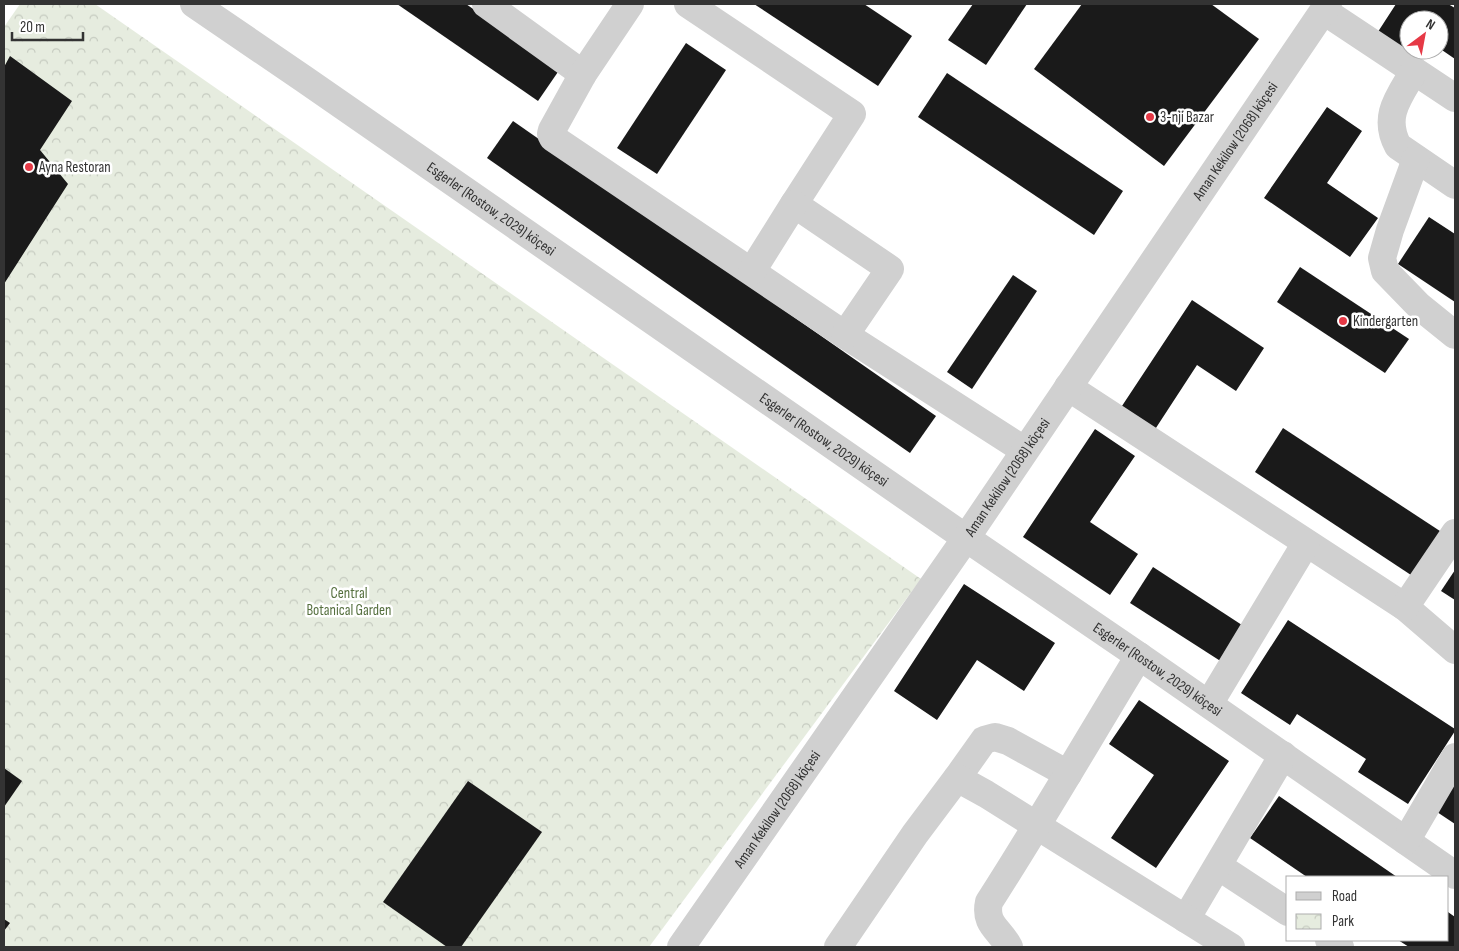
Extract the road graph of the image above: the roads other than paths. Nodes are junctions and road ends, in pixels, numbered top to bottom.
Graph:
1 (194, 4) edge
2 (486, 4) edge
3 (688, 4) edge
4 (620, 7) edge
5 (1326, 7) edge
6 (1414, 71) junction
7 (583, 74) junction
8 (1455, 98) edge
9 (1416, 159) junction
10 (1455, 185) edge
11 (794, 204) junction
12 (752, 271) junction
13 (845, 335) junction
14 (1455, 335) edge
15 (1068, 387) junction
16 (1024, 450) junction
17 (1455, 533) edge
18 (966, 538) junction
19 (1306, 543) junction
20 (1405, 607) junction
21 (1455, 650) edge
22 (1139, 656) junction
23 (1209, 704) junction
24 (1283, 755) junction
25 (1455, 756) edge
26 (1068, 774) junction
27 (957, 778) junction
28 (1037, 827) junction
29 (1406, 841) junction
30 (1218, 866) junction
31 (1455, 874) edge
32 (1286, 911) edge
33 (1186, 919) junction
34 (681, 947) edge
35 (838, 947) edge
36 (1009, 947) edge
37 (1231, 947) edge

1 - 18 street, Esgerler (Rostow, 2029) köçesi
2 - 7 street
3 - 11 street
4 - 7 street
5 - 6 street
5 - 15 street, Aman Kekilow (2068) köçesi
6 - 8 street
6 - 9 street
7 - 12 street
9 - 10 street
9 - 14 street
11 - 12 street
11 - 13 street
12 - 13 street
13 - 16 street
15 - 16 street, Aman Kekilow (2068) köçesi
15 - 19 street
16 - 18 street, Aman Kekilow (2068) köçesi
17 - 20 street
18 - 22 street, Esgerler (Rostow, 2029) köçesi
18 - 34 street, Aman Kekilow (2068) köçesi
19 - 20 street
19 - 23 street
20 - 21 street
22 - 23 street, Esgerler (Rostow, 2029) köçesi
22 - 26 street
23 - 24 street, Esgerler (Rostow, 2029) köçesi
24 - 29 street, Esgerler (Rostow, 2029) köçesi
24 - 30 street
25 - 29 street
26 - 27 street
26 - 28 street
27 - 28 street
27 - 35 street
28 - 33 street
28 - 36 street
29 - 31 street, Esgerler (Rostow, 2029) köçesi
30 - 32 street
30 - 33 street
33 - 37 street

